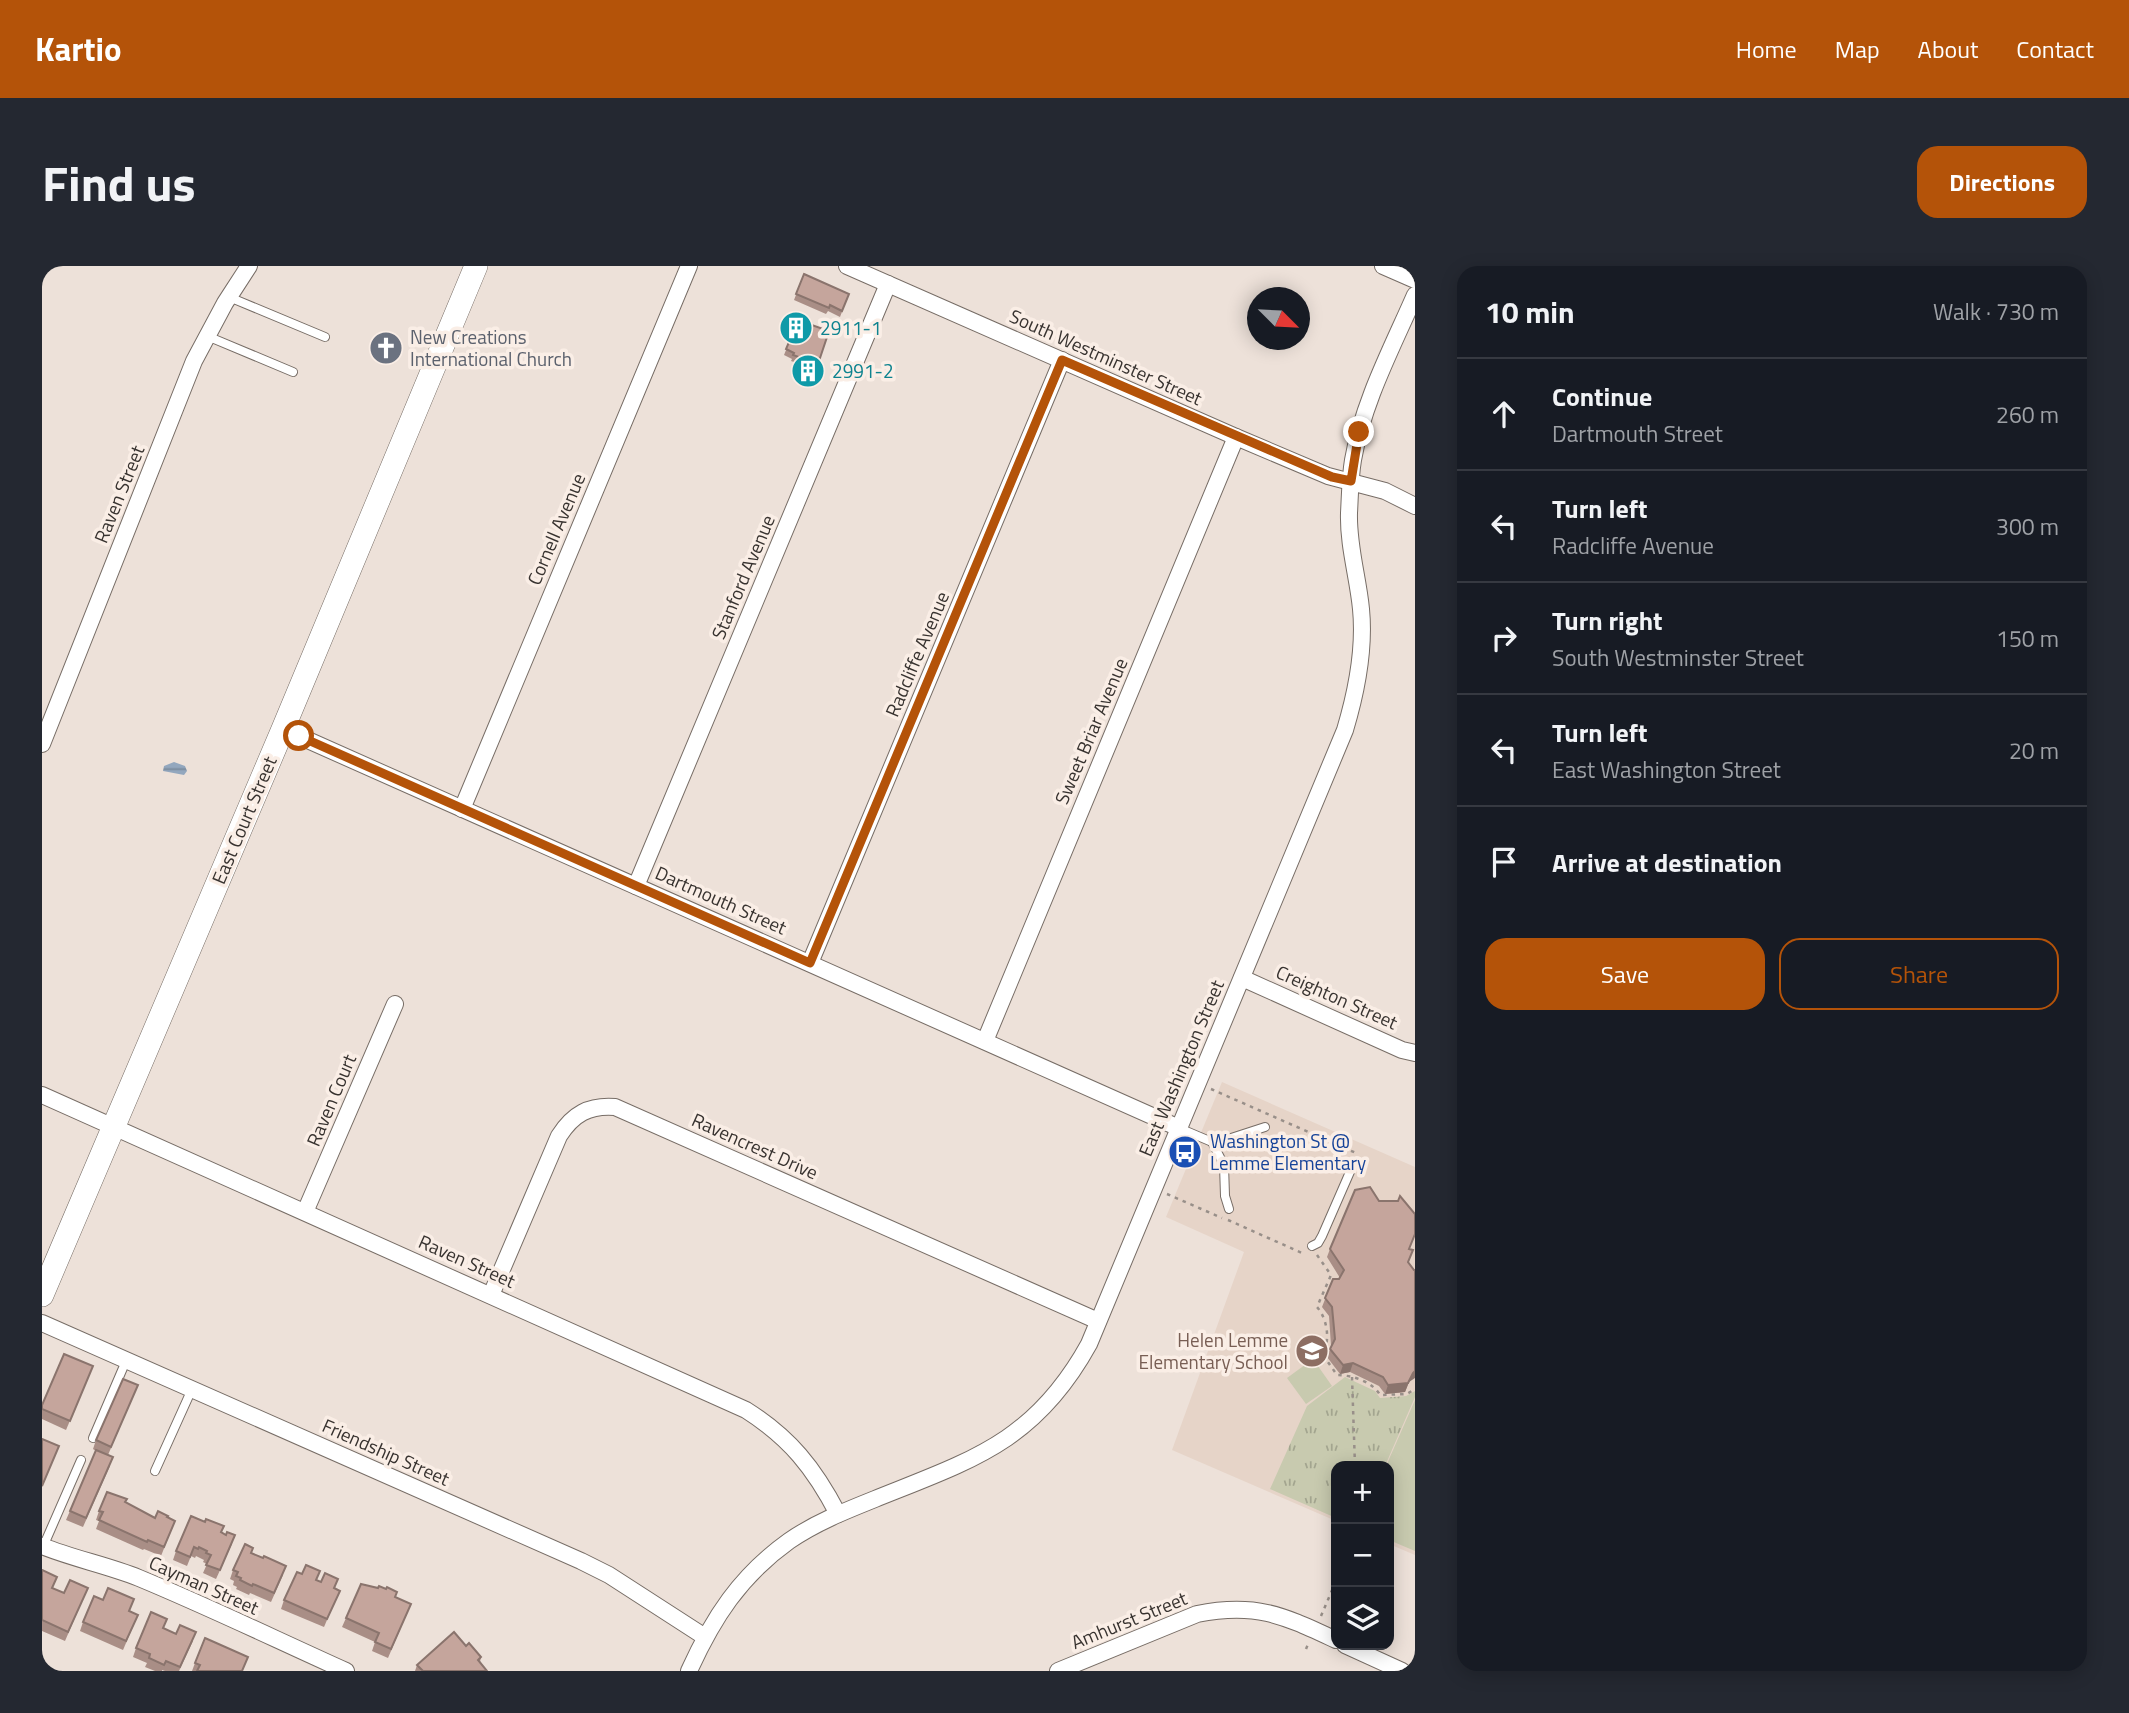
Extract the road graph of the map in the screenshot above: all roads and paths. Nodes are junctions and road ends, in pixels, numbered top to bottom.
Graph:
1 (249, 266) edge
2 (476, 266) edge
3 (689, 266) edge
4 (847, 266) edge
5 (1383, 266) edge
6 (1415, 280) edge
7 (888, 284) junction
8 (1415, 295) edge
9 (229, 296) junction
10 (207, 336) junction
11 (325, 337) dead end
12 (1062, 360) junction
13 (293, 372) dead end
14 (1236, 437) junction
15 (1351, 481) junction
16 (1415, 506) edge
17 (283, 729) junction
18 (42, 744) edge
19 (463, 808) junction
20 (636, 886) junction
21 (810, 963) junction
22 (1242, 978) junction
23 (395, 1004) dead end
24 (985, 1041) junction
25 (1415, 1053) edge
26 (1208, 1088) dead end
27 (42, 1095) edge
28 (114, 1127) junction
29 (1265, 1127) dead end
30 (1179, 1128) junction
31 (1212, 1142) junction
32 (1353, 1165) joint
33 (1165, 1193) dead end
34 (1229, 1209) dead end
35 (305, 1212) junction
36 (1312, 1246) joint
37 (1321, 1261) junction
38 (42, 1295) edge
39 (491, 1295) junction
40 (1098, 1321) junction
41 (42, 1323) edge
42 (127, 1361) junction
43 (1352, 1377) junction
44 (1415, 1389) edge
45 (192, 1390) junction
46 (93, 1438) dead end
47 (81, 1460) dead end
48 (1355, 1461) edge
49 (155, 1471) dead end
50 (838, 1514) junction
51 (42, 1546) edge
52 (1333, 1587) edge
53 (1319, 1620) dead end
54 (705, 1637) junction
55 (1331, 1638) edge
56 (1309, 1642) dead end
57 (1306, 1649) dead end
58 (1356, 1650) edge
59 (346, 1671) edge
60 (689, 1671) edge
61 (1058, 1671) edge
62 (1402, 1671) edge

1 - 9 street, Raven Street
2 - 17 street, East Court Street
3 - 19 street, Cornell Avenue
4 - 7 street, South Westminster Street
5 - 6 street
7 - 12 street, South Westminster Street
7 - 20 street, Stanford Avenue
8 - 15 street, East Washington Street
9 - 10 street, Raven Street
9 - 11 lane
10 - 13 lane
10 - 18 street, Raven Street
12 - 14 street, South Westminster Street
12 - 21 street, Radcliffe Avenue
14 - 15 street, South Westminster Street
14 - 24 street, Sweet Briar Avenue
15 - 16 street, South Westminster Street
15 - 22 street, East Washington Street
17 - 19 street, Dartmouth Street
17 - 28 street, East Court Street
19 - 20 street, Dartmouth Street
20 - 21 street, Dartmouth Street
21 - 24 street, Dartmouth Street
22 - 25 street, Creighton Street
22 - 30 street, East Washington Street
23 - 35 street, Raven Court
24 - 30 street, Dartmouth Street
26 - 32 path
27 - 28 street, Raven Street
28 - 35 street, Raven Street
28 - 38 street, East Court Street
29 - 31 lane
30 - 31 lane
30 - 40 street, East Washington Street
31 - 34 lane
32 - 36 lane
33 - 37 path
35 - 39 street, Raven Street
36 - 37 path
37 - 43 path
39 - 40 street, Ravencrest Drive
39 - 50 street, Raven Street
40 - 50 street, East Washington Street
41 - 42 street, Friendship Street
42 - 45 street, Friendship Street
42 - 46 lane
43 - 44 path
43 - 48 path
45 - 49 lane
45 - 54 street, Friendship Street
47 - 51 lane
50 - 54 street, East Washington Street
51 - 59 street, Cayman Street
52 - 53 path
54 - 60 street, East Washington Street
55 - 61 street, Amhurst Street
56 - 57 path
58 - 62 street

